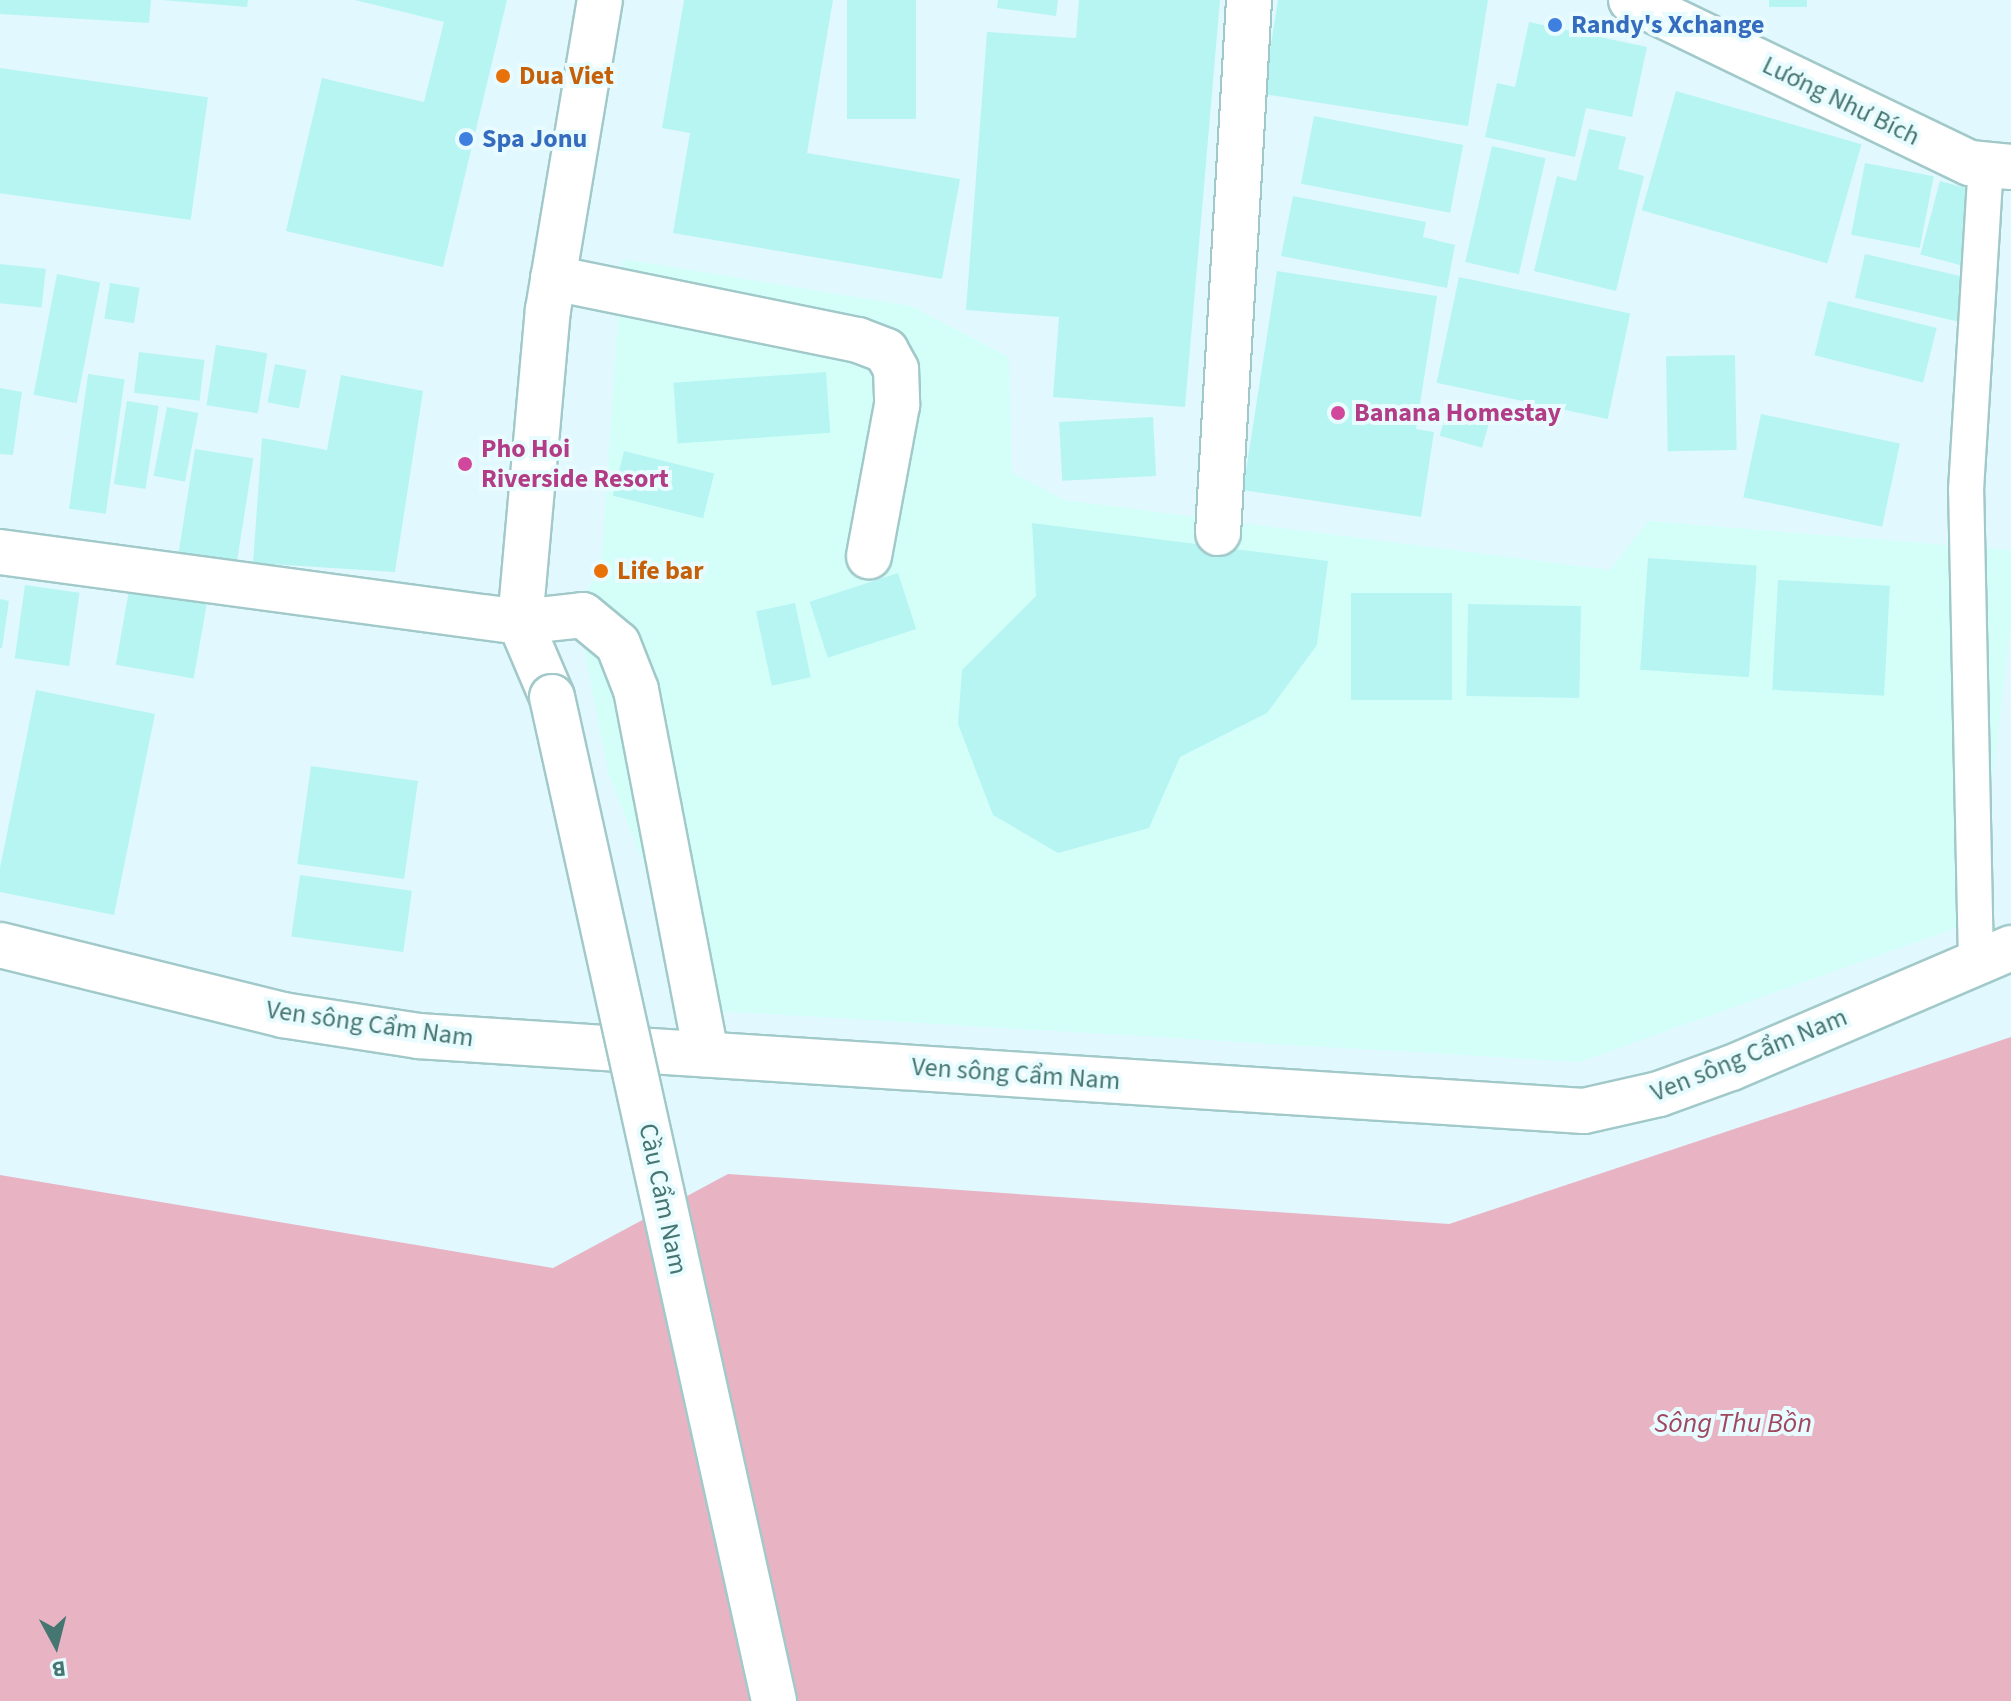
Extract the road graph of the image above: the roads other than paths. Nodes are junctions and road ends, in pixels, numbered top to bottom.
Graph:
1 (600, 0) edge
2 (1249, 0) edge
3 (1631, 0) edge
4 (1999, 165) edge
5 (553, 278) junction
6 (1218, 533) dead end
7 (0, 552) edge
8 (869, 556) dead end
9 (520, 622) junction
10 (0, 945) edge
11 (1994, 955) edge
12 (706, 1054) junction
13 (774, 1701) edge

1 - 5 street
2 - 6 street
3 - 4 street, Lương Như Bích
4 - 11 lane
5 - 8 street
5 - 9 street
7 - 9 street
9 - 12 street
9 - 13 street, Cầu Cẩm Nam, bridge
10 - 12 street, Ven sông Cẩm Nam
11 - 12 street, Ven sông Cẩm Nam

